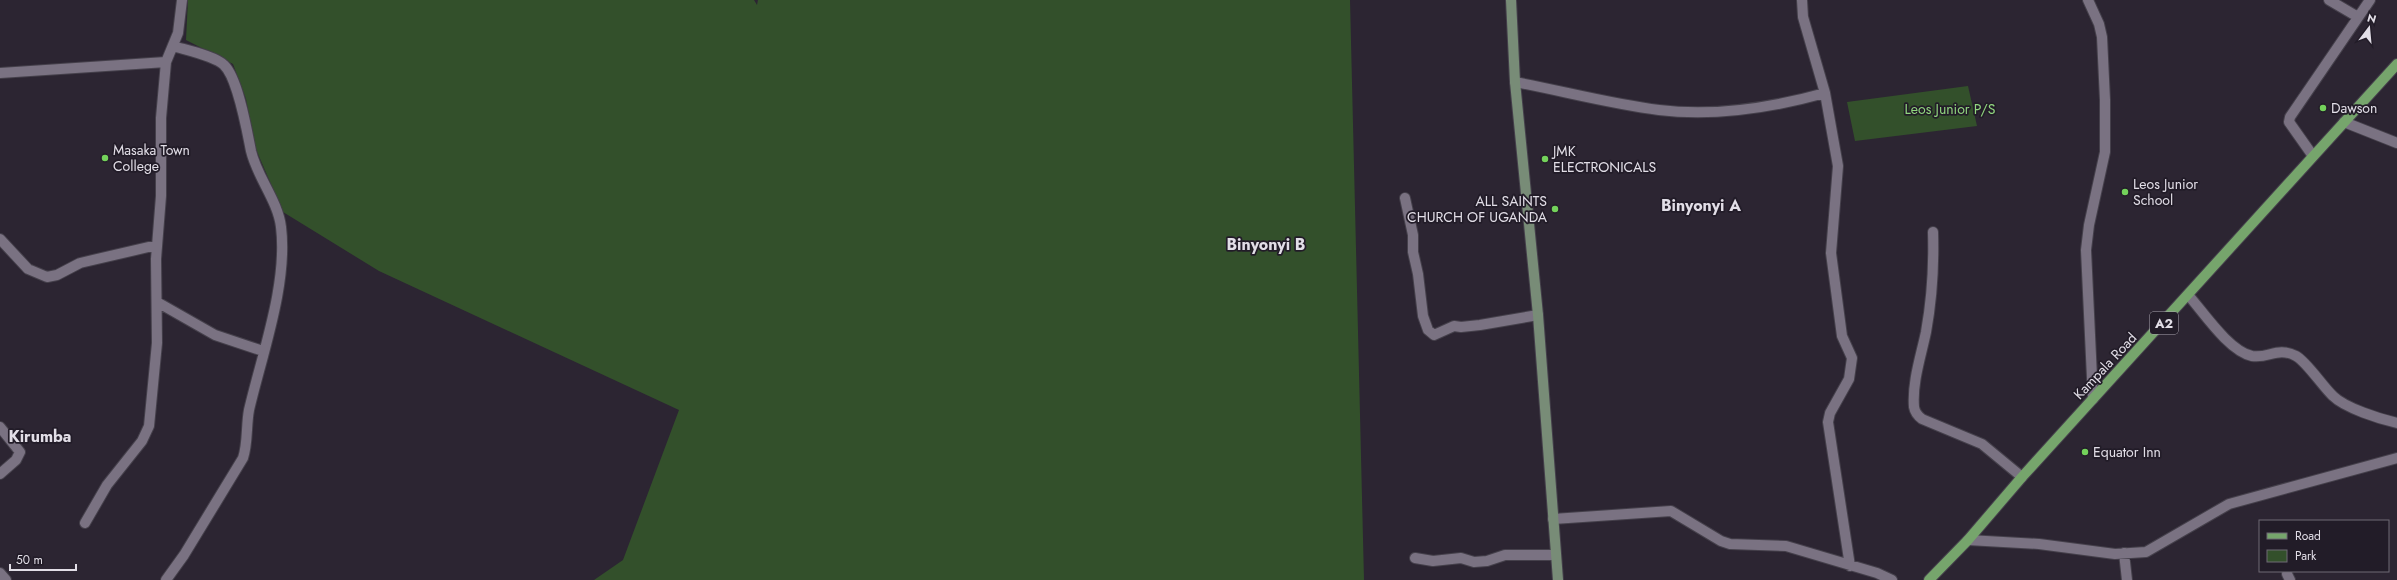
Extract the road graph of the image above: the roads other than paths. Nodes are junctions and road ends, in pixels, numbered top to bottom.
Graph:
1 (182, 0) edge
2 (1511, 0) edge
3 (1802, 0) edge
4 (2088, 0) edge
5 (2328, 0) edge
6 (2370, 0) edge
7 (2358, 17) junction
8 (173, 46) junction
9 (166, 62) junction
10 (2397, 64) edge
11 (0, 73) edge
12 (1515, 82) junction
13 (1825, 93) junction
14 (2344, 122) junction
15 (2397, 143) edge
16 (2313, 156) junction
17 (1405, 198) dead end
18 (1933, 232) dead end
19 (0, 239) edge
20 (157, 245) junction
21 (2189, 296) junction
22 (157, 302) junction
23 (1538, 315) junction
24 (263, 352) junction
25 (2093, 399) junction
26 (2397, 423) edge
27 (0, 427) edge
28 (2397, 458) edge
29 (0, 474) edge
30 (2022, 477) junction
31 (1553, 519) junction
32 (85, 523) dead end
33 (1968, 540) junction
34 (2124, 553) junction
35 (1555, 555) junction
36 (1415, 558) dead end
37 (1850, 566) junction
38 (0, 573) edge
39 (1935, 578) edge
40 (6, 580) edge
41 (166, 580) edge
42 (1558, 580) edge
43 (1892, 580) edge
44 (2127, 580) edge

1 - 8 street
2 - 12 main road
3 - 13 street
4 - 25 street
5 - 7 street
6 - 7 street
7 - 16 street
8 - 9 street
8 - 24 street
9 - 11 street
9 - 20 street
10 - 14 main road, Kampala Road / A2
12 - 13 street
12 - 23 main road
13 - 37 street
14 - 15 street
14 - 16 main road, Kampala Road / A2
16 - 21 main road, Kampala Road / A2
17 - 23 street
18 - 30 street
19 - 20 street
20 - 22 street
21 - 25 main road, Kampala Road / A2
21 - 26 street
22 - 24 street
22 - 32 street
23 - 31 main road
24 - 41 street
25 - 30 main road, Kampala Road / A2
27 - 29 street
28 - 34 street
30 - 33 main road, Kampala Road / A2
31 - 35 main road
31 - 37 street
33 - 34 street
33 - 39 main road, Kampala Road / A2
34 - 44 street
35 - 36 street
35 - 42 main road
37 - 43 street
38 - 40 street

